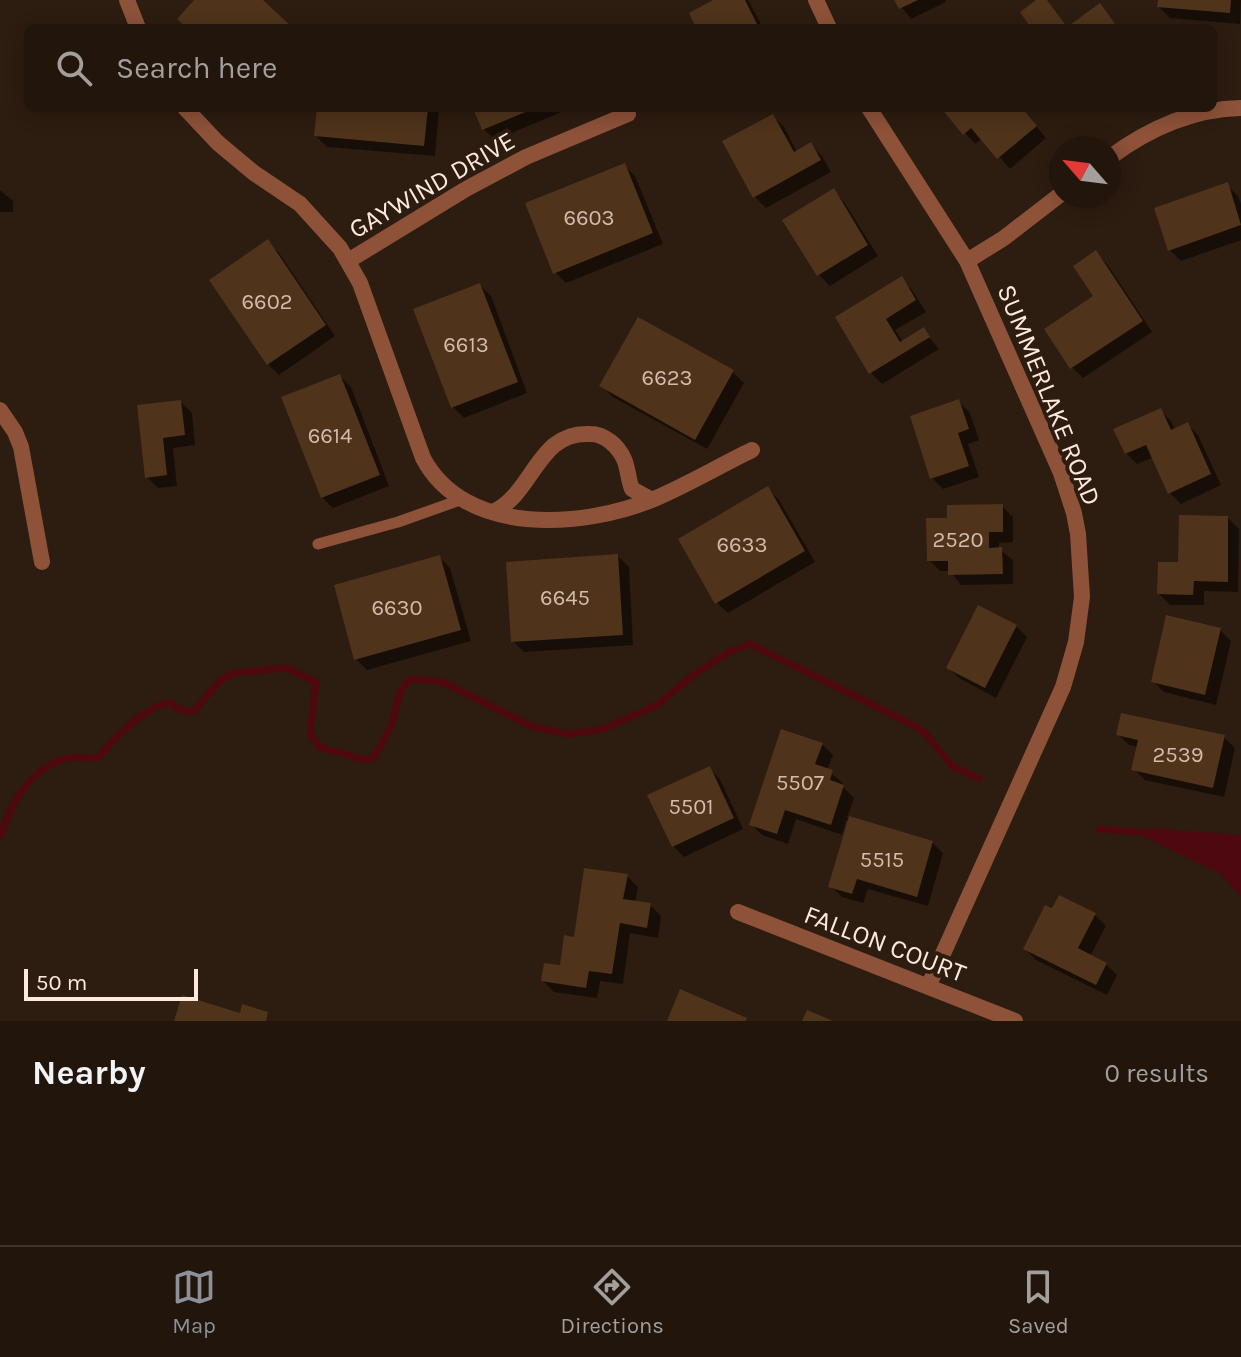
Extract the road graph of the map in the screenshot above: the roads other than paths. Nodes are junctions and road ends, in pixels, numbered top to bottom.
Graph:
1 (127, 0) edge
2 (816, 0) edge
3 (136, 24) edge
4 (827, 24) edge
5 (1241, 108) edge
6 (1217, 110) edge
7 (189, 112) edge
8 (872, 112) edge
9 (1205, 112) edge
10 (628, 114) dead end
11 (1121, 151) edge
12 (1049, 203) edge
13 (348, 261) junction
14 (967, 261) junction
15 (0, 410) edge
16 (752, 450) dead end
17 (460, 500) junction
18 (652, 500) junction
19 (493, 512) junction
20 (318, 544) dead end
21 (42, 562) dead end
22 (738, 912) dead end
23 (928, 987) junction
24 (1015, 1021) edge

1 - 3 street
2 - 4 street
5 - 6 street
7 - 13 street, GAYWIND DRIVE
8 - 14 street, SUMMERLAKE ROAD
9 - 11 street
10 - 13 street, GAYWIND DRIVE
12 - 14 street
13 - 17 street, GAYWIND DRIVE
14 - 23 street, SUMMERLAKE ROAD
15 - 21 street
16 - 18 street, GAYWIND DRIVE
17 - 19 street, GAYWIND DRIVE
17 - 20 lane
18 - 19 street, GAYWIND DRIVE
18 - 19 street
22 - 23 street, FALLON COURT
23 - 24 street, FALLON COURT

